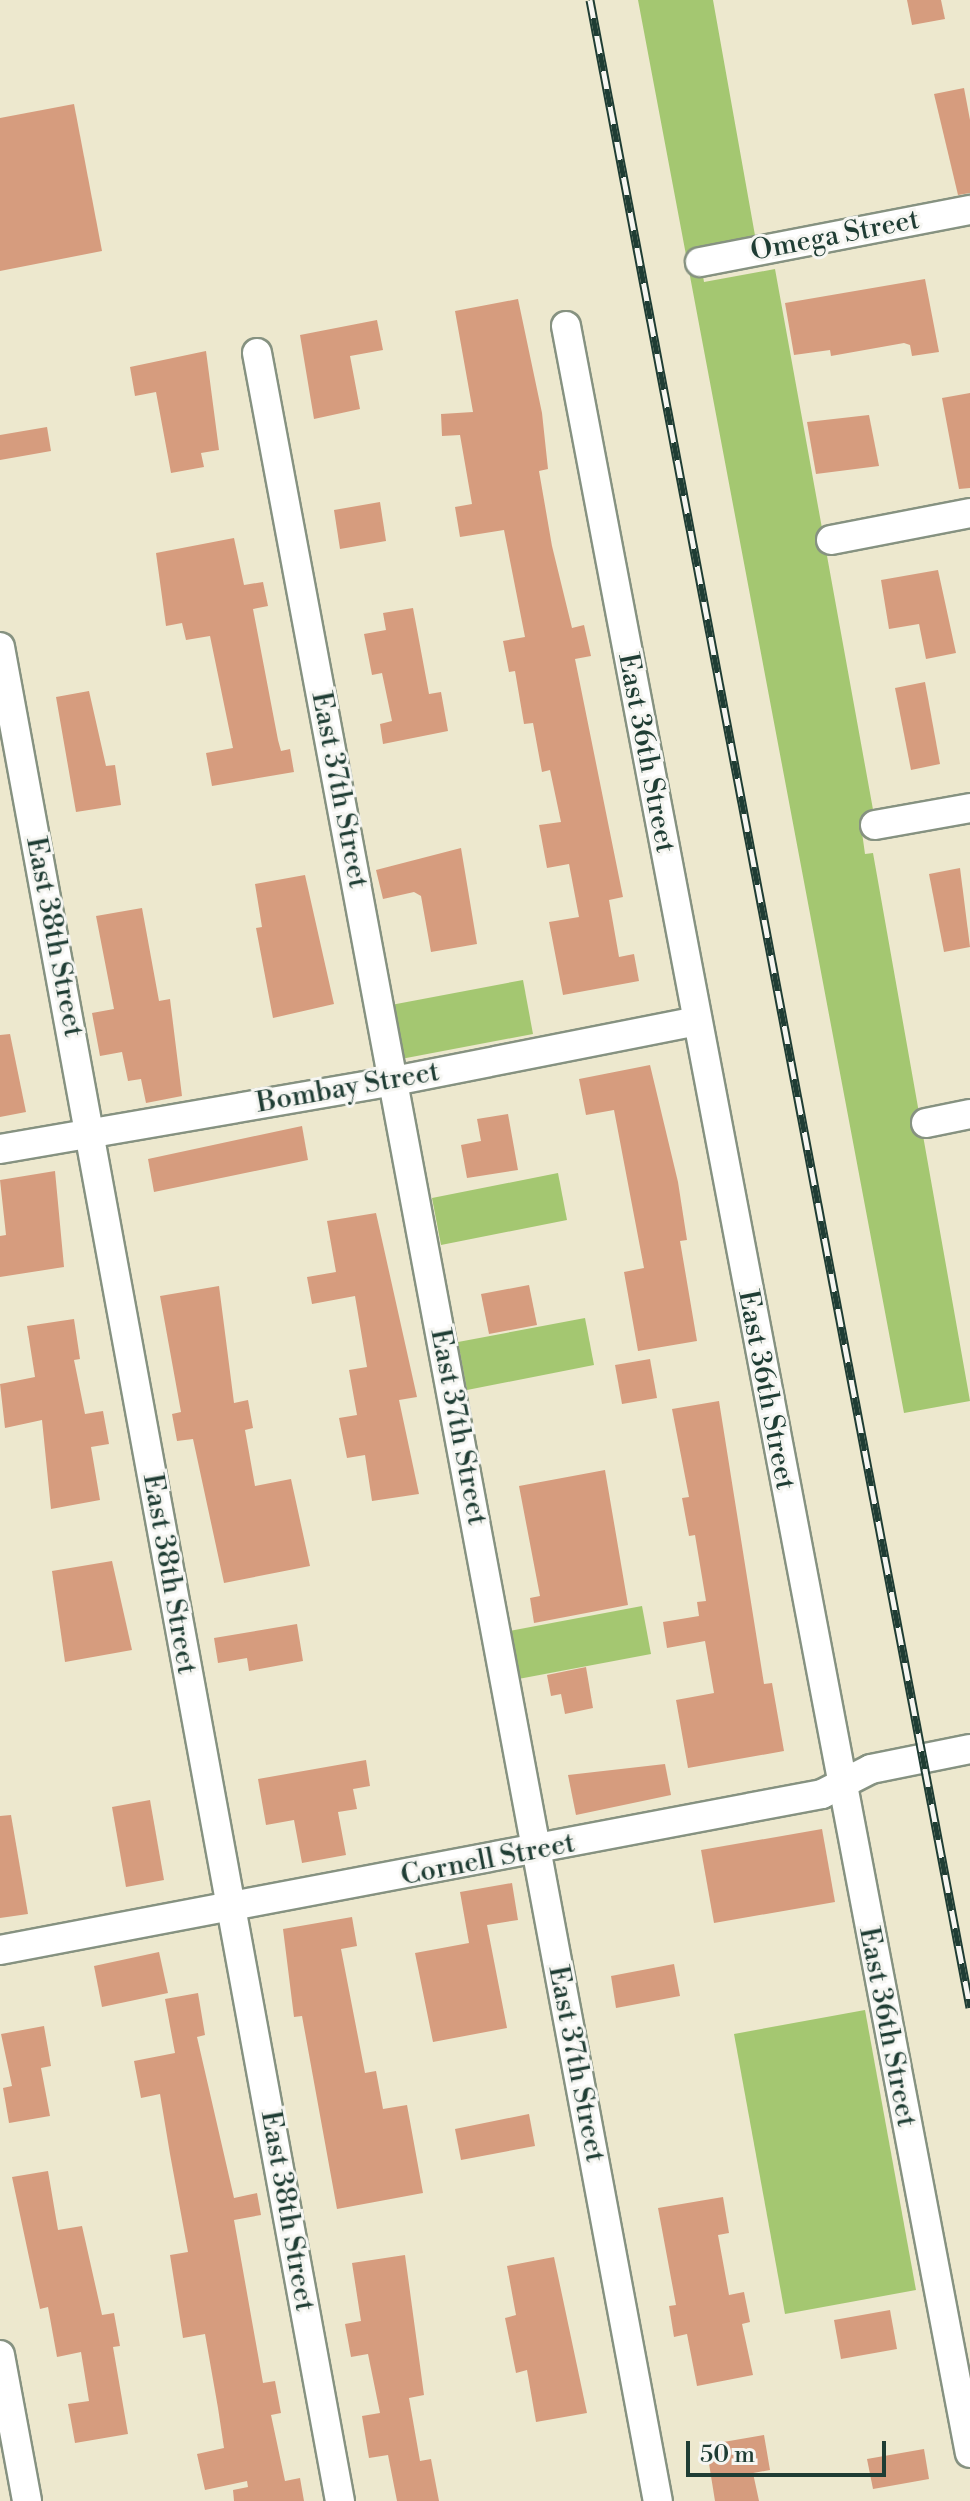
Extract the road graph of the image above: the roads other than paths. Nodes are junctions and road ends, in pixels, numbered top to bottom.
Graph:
1 (970, 210) edge
2 (700, 262) dead end
3 (566, 326) dead end
4 (257, 353) dead end
5 (970, 513) edge
6 (831, 540) dead end
7 (0, 647) edge
8 (970, 808) edge
9 (875, 825) dead end
10 (696, 1021) junction
11 (394, 1081) junction
12 (970, 1114) edge
13 (926, 1123) dead end
14 (91, 1130) junction
15 (0, 1149) edge
16 (970, 1749) edge
17 (841, 1783) junction
18 (535, 1852) junction
19 (232, 1906) junction
20 (0, 1950) edge
21 (0, 2355) edge
22 (970, 2453) edge
23 (27, 2501) edge
24 (340, 2501) edge
25 (658, 2501) edge

1 - 2 street, Omega Street
3 - 10 street, East 36th Street
4 - 11 street, East 37th Street
5 - 6 street
7 - 14 street, East 38th Street
8 - 9 street
10 - 11 street, Bombay Street
10 - 17 street, East 36th Street
11 - 14 street, Bombay Street
11 - 18 street, East 37th Street
12 - 13 street
14 - 15 street, Bombay Street
14 - 19 street, East 38th Street
16 - 17 street, Cornell Street
17 - 18 street, Cornell Street
17 - 22 street, East 36th Street
18 - 19 street, Cornell Street
18 - 25 street, East 37th Street
19 - 20 street, Cornell Street
19 - 24 street, East 38th Street
21 - 23 street

